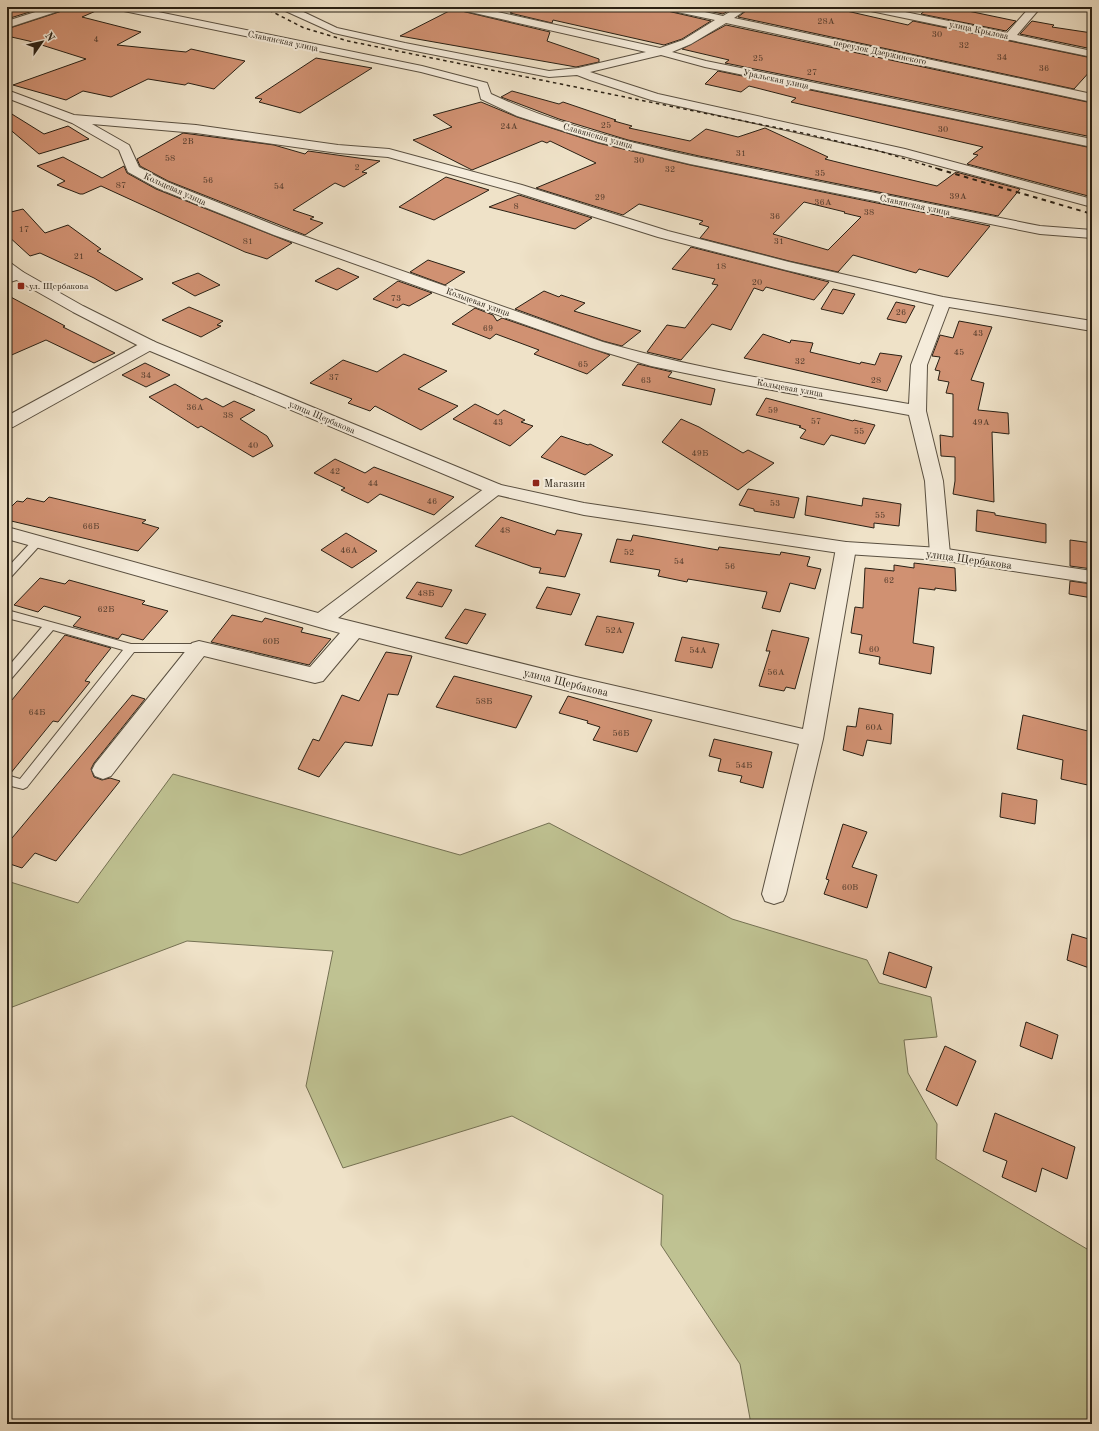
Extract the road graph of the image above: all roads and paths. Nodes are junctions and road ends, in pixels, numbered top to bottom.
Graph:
1 (61, 7) edge
2 (119, 7) edge
3 (285, 7) edge
4 (461, 7) edge
5 (668, 7) edge
6 (745, 7) edge
7 (866, 7) edge
8 (1036, 7) edge
9 (726, 19) junction
10 (7, 25) edge
11 (1010, 36) junction
12 (661, 52) junction
13 (1092, 54) edge
14 (578, 71) junction
15 (7, 94) edge
16 (1092, 98) edge
17 (72, 119) junction
18 (1092, 143) edge
19 (1092, 203) edge
20 (1092, 234) edge
21 (11, 274) edge
22 (943, 302) junction
23 (1092, 326) edge
24 (149, 345) junction
25 (917, 411) junction
26 (7, 423) edge
27 (495, 489) junction
28 (7, 533) edge
29 (38, 541) junction
30 (846, 548) junction
31 (940, 554) junction
32 (7, 575) edge
33 (1092, 577) edge
34 (7, 614) edge
35 (322, 620) junction
36 (50, 626) junction
37 (354, 630) junction
38 (131, 648) junction
39 (199, 648) junction
40 (7, 676) edge
41 (812, 739) junction
42 (103, 770) dead end
43 (7, 780) edge
44 (774, 894) dead end

1 - 10 street
2 - 20 street, Славянская улица
3 - 14 street
4 - 12 street, Уральская улица
5 - 9 street, переулок Дзержинского
6 - 9 street
7 - 11 street, улица Крылова
8 - 11 street
9 - 12 street
9 - 16 street, переулок Дзержинского
11 - 13 street, улица Крылова
12 - 14 street
12 - 18 street, Уральская улица
14 - 19 street
15 - 17 street, Кольцевая улица
17 - 22 street, Кольцевая улица
17 - 25 street, Кольцевая улица
21 - 24 street, улица Щербакова
22 - 23 street, Кольцевая улица
22 - 25 street
24 - 26 street
24 - 27 street, улица Щербакова
25 - 31 street
27 - 30 street, улица Щербакова
27 - 35 street
28 - 29 street, улица Щербакова
29 - 32 lane
29 - 35 street, улица Щербакова
30 - 31 street, улица Щербакова
30 - 41 street
31 - 33 street, улица Щербакова
34 - 36 lane
35 - 37 street, улица Щербакова
36 - 38 lane
36 - 40 lane
37 - 39 street
37 - 41 street, улица Щербакова
38 - 39 lane
38 - 43 lane
39 - 42 street
41 - 44 street

